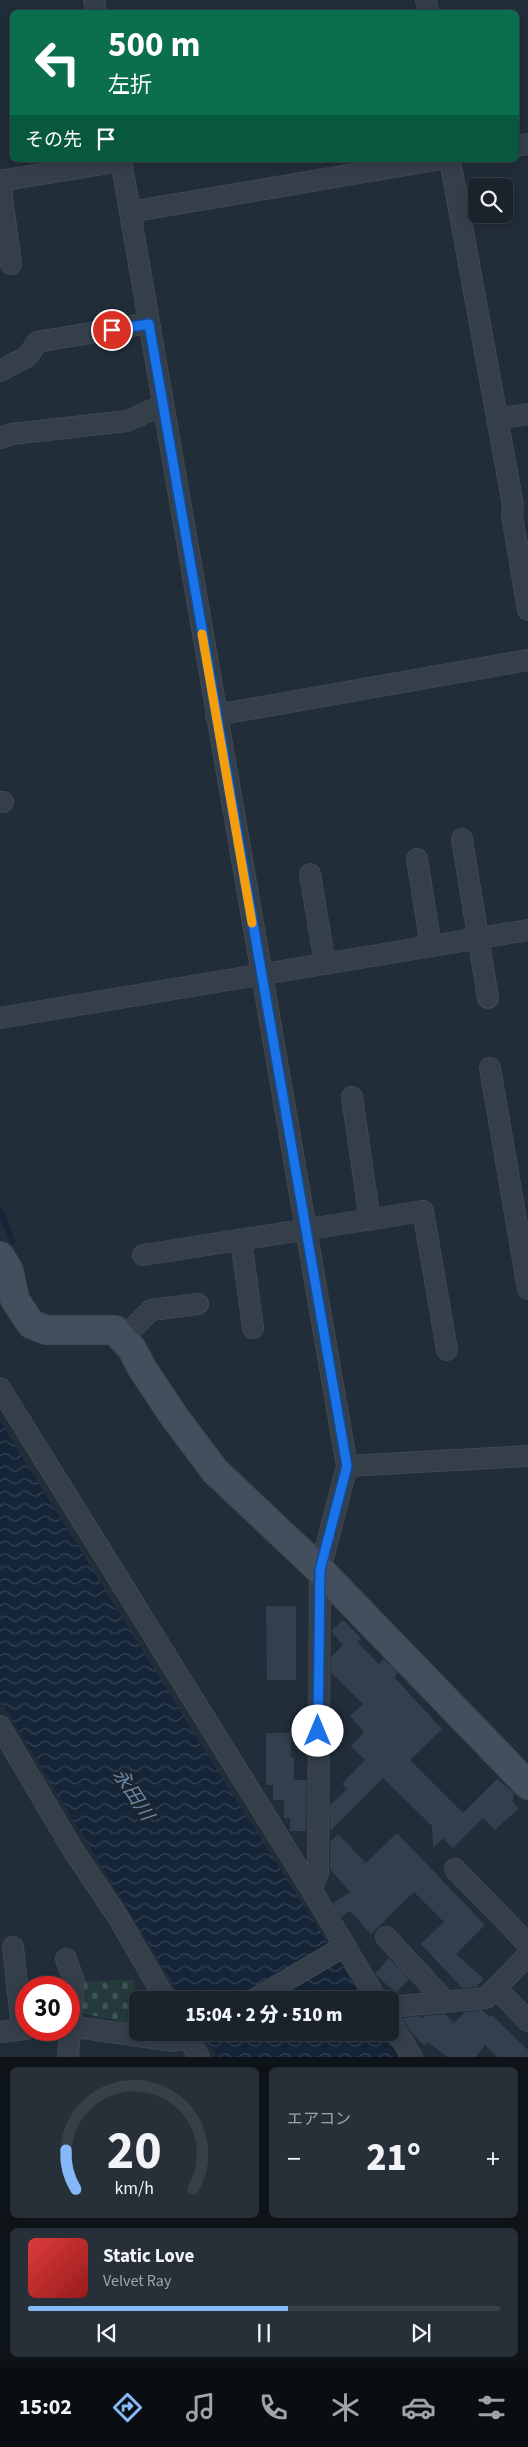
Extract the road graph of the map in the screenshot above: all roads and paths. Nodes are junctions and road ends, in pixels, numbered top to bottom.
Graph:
1 (115, 162) edge
2 (121, 162) edge
3 (424, 162) edge
4 (450, 162) edge
5 (0, 181) edge
6 (130, 212) junction
7 (11, 264) dead end
8 (149, 324) junction
9 (0, 371) edge
10 (163, 405) junction
11 (528, 414) edge
12 (497, 419) junction
13 (0, 438) edge
14 (528, 610) edge
15 (528, 660) edge
16 (216, 715) junction
17 (462, 838) dead end
18 (417, 859) dead end
19 (310, 874) dead end
20 (528, 930) edge
21 (478, 938) junction
22 (431, 946) junction
23 (324, 964) junction
24 (261, 974) junction
25 (488, 998) dead end
26 (0, 1018) edge
27 (490, 1068) dead end
28 (352, 1097) dead end
29 (370, 1220) junction
30 (305, 1229) junction
31 (241, 1240) junction
32 (143, 1255) dead end
33 (0, 1256) edge
34 (528, 1289) edge
35 (198, 1304) dead end
36 (253, 1328) dead end
37 (123, 1338) junction
38 (447, 1350) dead end
39 (0, 1388) edge
40 (528, 1456) edge
41 (347, 1466) junction
42 (320, 1570) junction
43 (0, 1726) edge
44 (528, 1785) edge
45 (455, 1869) dead end
46 (311, 1889) junction
47 (386, 1937) dead end
48 (528, 1944) edge
49 (13, 1947) dead end
50 (342, 1947) junction
51 (528, 1954) edge
52 (66, 1960) dead end
53 (17, 1976) edge
54 (72, 1976) edge
55 (496, 1988) junction
56 (161, 1991) edge
57 (268, 1991) edge
58 (371, 1991) edge
59 (446, 2002) junction
60 (399, 2007) edge
61 (528, 2021) edge
62 (80, 2028) edge
63 (15, 2030) edge
64 (0, 2032) edge
65 (129, 2035) edge
66 (399, 2036) edge
67 (69, 2041) edge
68 (193, 2041) edge
69 (68, 2057) edge
70 (199, 2057) edge
71 (412, 2057) edge

1 - 5 street
2 - 6 street
3 - 6 street
4 - 12 street
5 - 7 street
6 - 8 street
8 - 9 street
8 - 10 street
10 - 13 street
10 - 16 street
11 - 12 street
12 - 14 street
15 - 16 street
16 - 24 street
17 - 21 street
18 - 22 street
19 - 23 street
20 - 21 street
21 - 22 street
21 - 25 street
22 - 23 street
23 - 24 street
24 - 26 street
24 - 30 street
27 - 34 street
28 - 29 street
29 - 30 street
29 - 38 street
30 - 31 street
30 - 41 street
31 - 32 street
31 - 36 street
33 - 37 street
35 - 37 street
37 - 42 street
39 - 46 street
40 - 41 street
41 - 42 street
42 - 44 street
42 - 46 street
43 - 56 street
45 - 48 street
46 - 50 street
47 - 59 street
49 - 53 street
50 - 57 street
50 - 58 street
51 - 55 street
52 - 54 street
55 - 59 street
55 - 61 street
59 - 60 street
62 - 65 street
63 - 64 street
66 - 71 street
67 - 69 street
68 - 70 street

